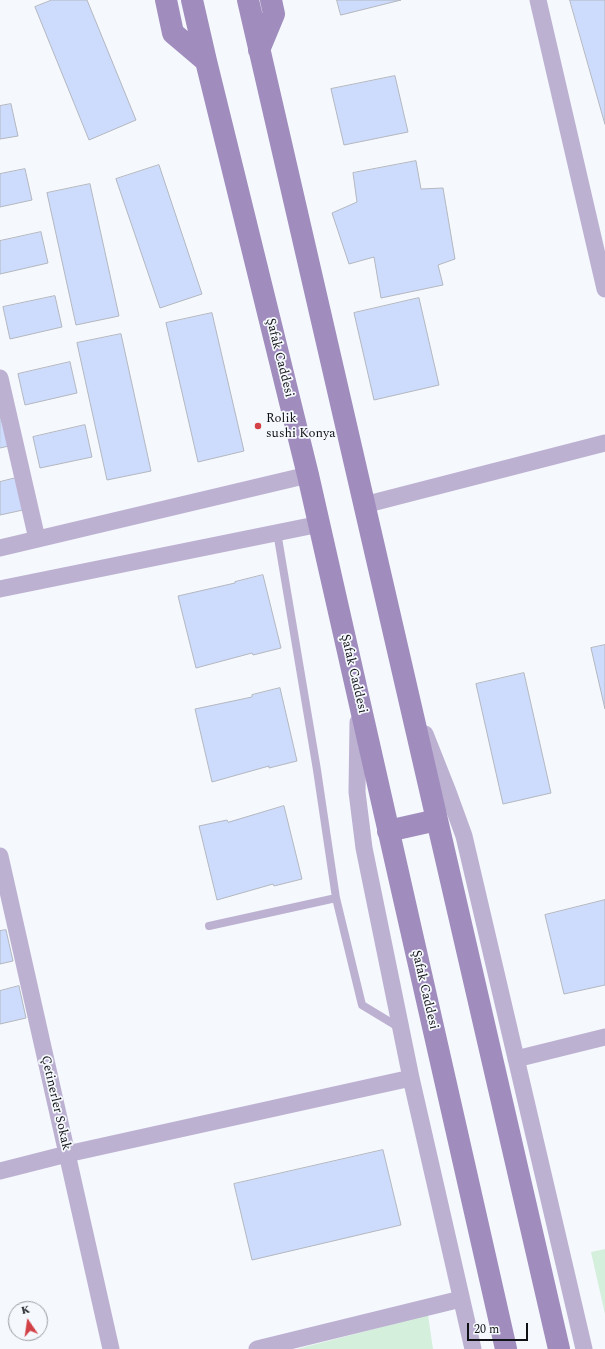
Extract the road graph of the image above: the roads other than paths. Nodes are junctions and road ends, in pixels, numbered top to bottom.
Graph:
1 (166, 0) edge
2 (192, 0) edge
3 (248, 0) edge
4 (271, 0) edge
5 (538, 0) edge
6 (259, 50) junction
7 (206, 61) junction
8 (604, 282) edge
9 (0, 378) edge
10 (605, 443) edge
11 (308, 475) junction
12 (364, 505) junction
13 (320, 524) junction
14 (277, 532) junction
15 (37, 539) junction
16 (0, 548) edge
17 (0, 589) edge
18 (408, 693) junction
19 (359, 698) junction
20 (437, 820) junction
21 (388, 831) junction
22 (0, 856) edge
23 (336, 898) junction
24 (209, 926) dead end
25 (402, 1028) junction
26 (605, 1037) edge
27 (516, 1059) junction
28 (411, 1078) junction
29 (67, 1154) junction
30 (0, 1171) edge
31 (461, 1299) junction
32 (111, 1349) edge
33 (257, 1349) edge
34 (473, 1349) edge
35 (506, 1349) edge
36 (559, 1349) edge
37 (584, 1349) edge

1 - 7 main road
2 - 7 main road, Şafak Caddesi
3 - 6 main road
4 - 6 main road
5 - 8 street
6 - 12 main road
7 - 11 main road, Şafak Caddesi
9 - 15 street
10 - 12 street
11 - 13 main road, Şafak Caddesi
11 - 15 street
12 - 18 main road
13 - 14 street
13 - 19 main road, Şafak Caddesi
14 - 17 street
14 - 23 lane
15 - 16 street
18 - 20 main road
18 - 27 street
19 - 21 main road, Şafak Caddesi
19 - 25 street
20 - 21 main road
20 - 36 main road
21 - 35 main road, Şafak Caddesi
22 - 29 street, Çetinerler Sokak
23 - 24 lane
23 - 25 lane
25 - 28 street
26 - 27 street
27 - 37 street
28 - 29 street
28 - 31 street
29 - 30 street
29 - 32 street, Çetinerler Sokak
31 - 33 street
31 - 34 street

